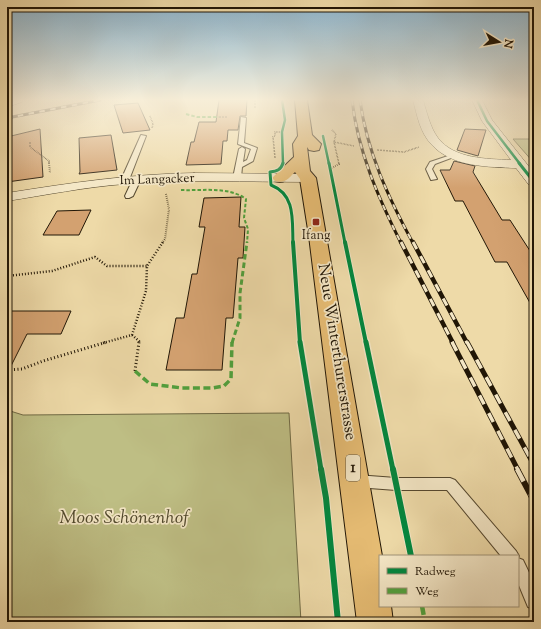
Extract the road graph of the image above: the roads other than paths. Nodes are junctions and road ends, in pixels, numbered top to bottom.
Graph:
1 (242, 129) edge
2 (304, 129) edge
3 (428, 129) edge
4 (493, 129) edge
5 (143, 136) dead end
6 (305, 136) junction
7 (242, 149) dead end
8 (456, 155) junction
9 (301, 158) junction
10 (519, 164) junction
11 (238, 172) junction
12 (280, 178) junction
13 (308, 178) junction
14 (434, 179) dead end
15 (131, 180) junction
16 (534, 182) edge
17 (129, 196) dead end
18 (7, 197) edge
19 (355, 480) junction
20 (510, 555) edge
21 (519, 567) edge
22 (534, 601) edge
23 (375, 622) edge

1 - 11 lane
2 - 6 main road, Neue Winterthurerstrasse / 1
3 - 8 street
4 - 10 street
5 - 15 lane
6 - 9 main road, Neue Winterthurerstrasse / 1
6 - 13 main road, Neue Winterthurerstrasse / 1
7 - 11 lane
8 - 10 street
8 - 14 lane
9 - 12 main road
9 - 13 main road, Neue Winterthurerstrasse / 1
10 - 16 street
11 - 12 street, Im Langacker
11 - 15 street, Im Langacker
12 - 13 street, Im Langacker
13 - 19 main road, Neue Winterthurerstrasse / 1
15 - 17 lane
15 - 18 street, Im Langacker
19 - 20 lane
19 - 23 main road, Neue Winterthurerstrasse / 1
21 - 22 lane

